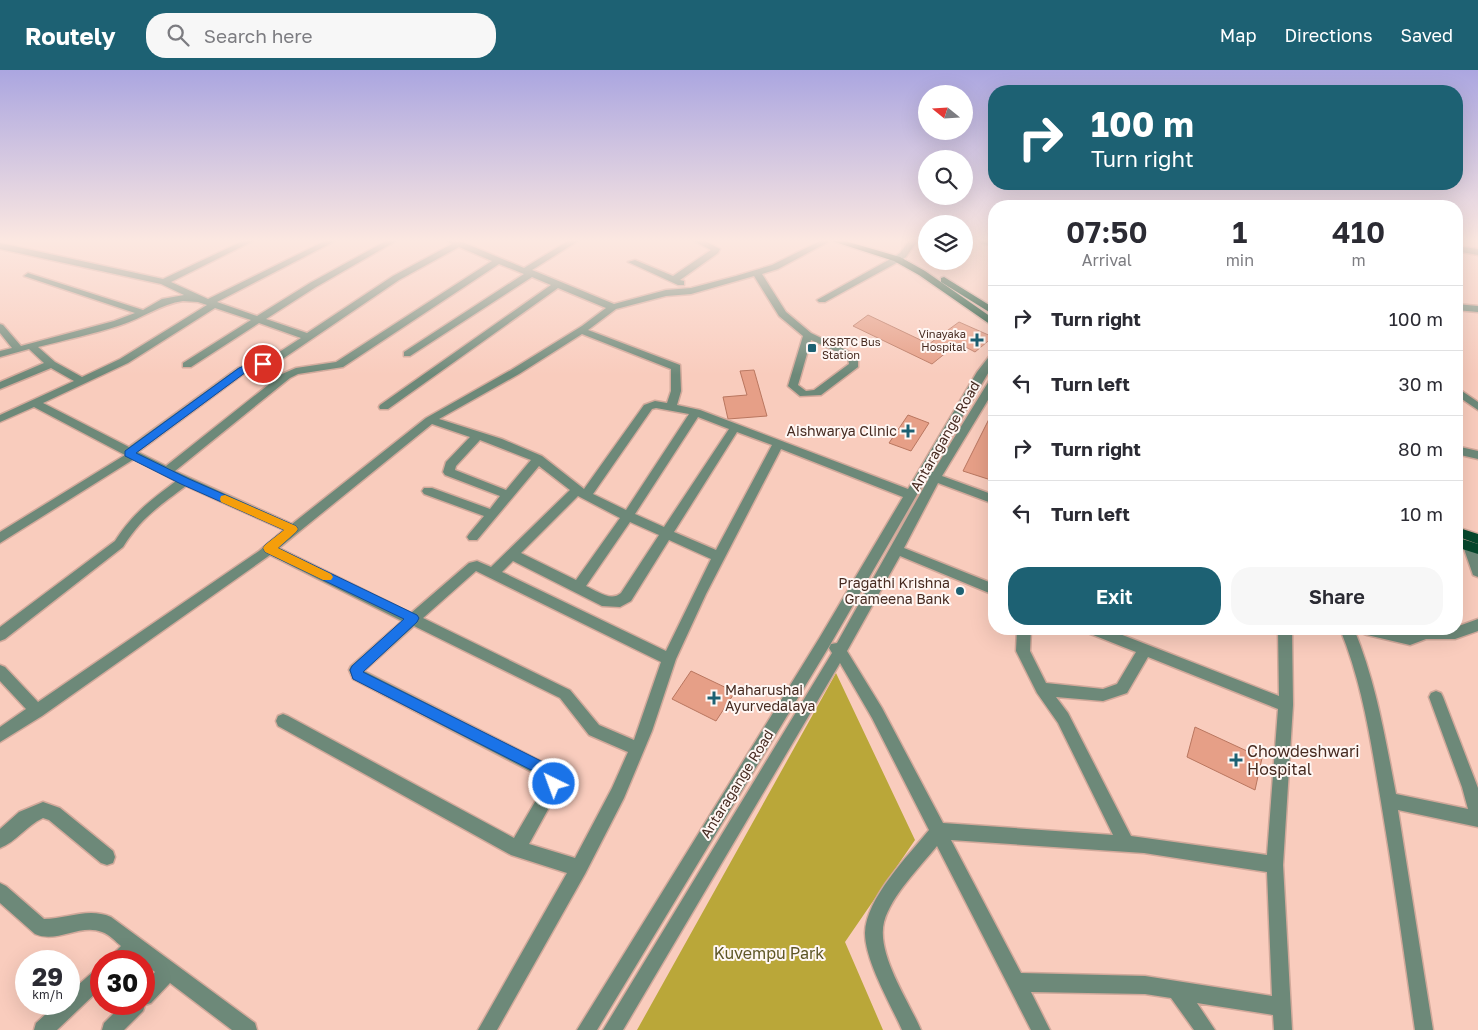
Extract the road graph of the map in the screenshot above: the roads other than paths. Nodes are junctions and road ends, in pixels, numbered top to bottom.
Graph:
1 (59, 286) edge
2 (172, 286) edge
3 (243, 286) edge
4 (315, 286) edge
5 (384, 286) edge
6 (460, 286) edge
7 (508, 286) edge
8 (555, 286) edge
9 (562, 286) edge
10 (689, 286) edge
11 (708, 286) edge
12 (765, 286) edge
13 (848, 286) edge
14 (940, 286) edge
15 (953, 286) edge
16 (697, 289) junction
17 (199, 299) junction
18 (822, 300) dead end
19 (212, 303) junction
20 (613, 307) junction
21 (988, 308) edge
22 (1463, 308) edge
23 (1478, 309) edge
24 (144, 313) junction
25 (259, 318) junction
26 (988, 320) edge
27 (0, 327) edge
28 (581, 331) junction
29 (808, 335) junction
30 (308, 336) junction
31 (32, 347) junction
32 (19, 350) junction
33 (0, 354) edge
34 (407, 354) dead end
35 (52, 364) junction
36 (988, 364) edge
37 (187, 366) dead end
38 (80, 380) junction
39 (0, 386) edge
40 (988, 389) edge
41 (1463, 395) edge
42 (35, 403) junction
43 (671, 406) junction
44 (1478, 407) edge
45 (384, 408) dead end
46 (696, 412) junction
47 (0, 419) edge
48 (430, 420) junction
49 (735, 427) junction
50 (478, 435) junction
51 (778, 444) junction
52 (1463, 452) edge
53 (131, 454) junction
54 (1478, 455) edge
55 (538, 460) junction
56 (167, 472) junction
57 (929, 476) junction
58 (185, 481) junction
59 (428, 491) dead end
60 (582, 493) junction
61 (508, 495) junction
62 (911, 495) junction
63 (988, 498) edge
64 (492, 514) junction
65 (628, 516) junction
66 (292, 529) junction
67 (666, 534) junction
68 (1463, 536) edge
69 (473, 537) dead end
70 (0, 538) edge
71 (1475, 545) edge
72 (269, 548) junction
73 (897, 550) junction
74 (511, 554) junction
75 (719, 557) junction
76 (1478, 572) edge
77 (492, 574) junction
78 (578, 587) junction
79 (988, 588) edge
80 (413, 618) junction
81 (1478, 625) edge
82 (1463, 630) edge
83 (0, 635) edge
84 (1024, 635) edge
85 (1109, 635) edge
86 (1286, 635) edge
87 (1350, 635) edge
88 (1393, 635) edge
89 (1421, 635) edge
90 (826, 641) junction
91 (1145, 649) junction
92 (840, 651) junction
93 (670, 659) junction
94 (0, 671) edge
95 (1042, 690) junction
96 (1436, 697) dead end
97 (1286, 706) junction
98 (37, 711) junction
99 (283, 721) dead end
100 (0, 735) edge
101 (637, 748) junction
102 (1389, 800) junction
103 (1478, 818) edge
104 (939, 831) junction
105 (0, 840) edge
106 (1126, 844) junction
107 (517, 849) junction
108 (106, 857) dead end
109 (1275, 865) junction
110 (579, 868) junction
111 (0, 892) edge
112 (136, 945) junction
113 (130, 950) edge
114 (169, 970) junction
115 (1016, 982) junction
116 (155, 985) edge
117 (90, 986) edge
118 (1176, 990) junction
119 (1283, 1007) junction
120 (125, 1015) edge
121 (43, 1030) edge
122 (111, 1030) edge
123 (248, 1030) edge
124 (487, 1030) edge
125 (586, 1030) edge
126 (612, 1030) edge
127 (912, 1030) edge
128 (1041, 1030) edge
129 (1206, 1030) edge
130 (1283, 1030) edge
131 (1424, 1030) edge

1 - 24 street
2 - 17 street
3 - 19 street
4 - 25 street
5 - 30 street
6 - 56 street
7 - 34 street
8 - 45 street
9 - 20 street
10 - 16 street
11 - 16 street
12 - 29 street
13 - 18 street
14 - 26 main road
15 - 21 main road
16 - 20 street
17 - 19 street
17 - 24 street
19 - 25 street
19 - 38 street
20 - 28 street
22 - 23 street
24 - 31 street
25 - 30 street
25 - 37 street
27 - 32 street
28 - 43 street
28 - 48 street
29 - 29 street
30 - 53 street
31 - 32 street
31 - 35 street
32 - 33 street
35 - 38 street
35 - 39 street
36 - 57 street, Antaragange Road
38 - 42 street
40 - 57 street, Antaragange Road
41 - 44 street
42 - 47 street
42 - 53 street
43 - 46 street
43 - 60 street
46 - 49 street
46 - 65 street
48 - 50 street
48 - 66 street
49 - 51 street
49 - 67 street
50 - 55 street
50 - 61 street
51 - 62 street
51 - 75 street
52 - 54 street
53 - 56 street
53 - 70 street
55 - 60 street
55 - 61 street
56 - 58 street
57 - 62 street, Antaragange Road
57 - 63 street
57 - 73 street, Antaragange Road
58 - 66 street
58 - 83 street
59 - 64 street
60 - 65 street
60 - 74 street
61 - 64 street
62 - 90 street, Antaragange Road
64 - 69 street
65 - 67 street
65 - 78 street
66 - 72 street
67 - 75 street
67 - 78 street
68 - 71 main road
71 - 76 street
72 - 80 street
72 - 98 street
73 - 79 street
73 - 92 street, Antaragange Road
74 - 77 street
74 - 78 street
75 - 93 street
77 - 80 street
77 - 93 street
80 - 101 street
80 - 107 street
81 - 82 street
84 - 95 street
85 - 91 street
86 - 97 street
87 - 102 street
88 - 89 street
90 - 92 street
90 - 125 street, Antaragange Road
91 - 95 street
91 - 97 street
92 - 104 street
92 - 126 street, Antaragange Road
93 - 101 street
94 - 98 street
95 - 106 street
96 - 103 street
97 - 109 street
98 - 100 street
99 - 107 street
101 - 110 street
102 - 103 street
102 - 131 street
104 - 106 street
104 - 115 street
104 - 127 street
105 - 108 street
106 - 109 street
107 - 110 street
109 - 119 street
110 - 124 street
111 - 112 street
112 - 113 street
112 - 114 street
114 - 116 street
114 - 123 street
115 - 118 street
115 - 128 street
117 - 121 street
118 - 119 street
118 - 129 street
119 - 130 street
120 - 122 street

